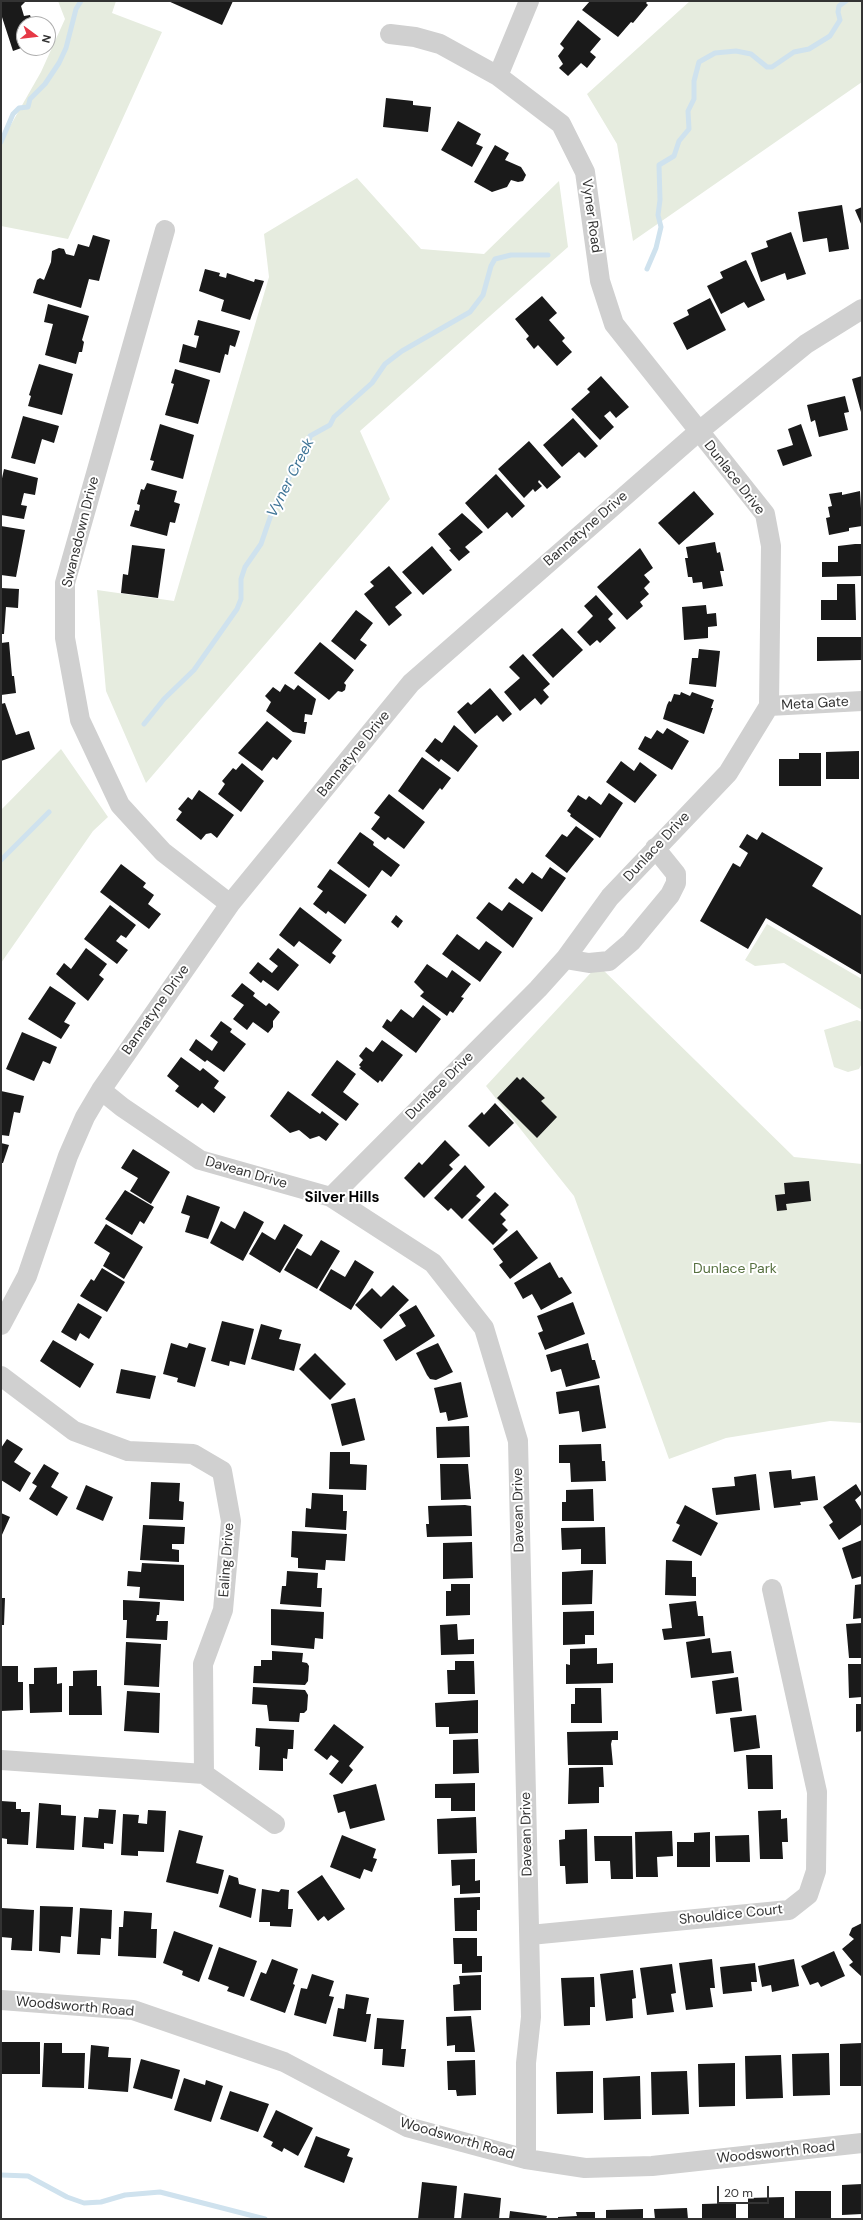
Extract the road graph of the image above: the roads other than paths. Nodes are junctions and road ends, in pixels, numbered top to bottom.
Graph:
1 (529, 1) edge
2 (390, 34) dead end
3 (498, 76) junction
4 (165, 230) dead end
5 (862, 309) edge
6 (698, 432) junction
7 (862, 701) edge
8 (769, 706) junction
9 (655, 848) junction
10 (230, 904) junction
11 (565, 959) junction
12 (101, 1090) junction
13 (331, 1196) junction
14 (1, 1325) edge
15 (1, 1376) edge
16 (772, 1589) dead end
17 (1, 1760) edge
18 (204, 1774) junction
19 (275, 1824) dead end
20 (530, 1935) junction
21 (1, 2000) edge
22 (862, 2143) edge
23 (526, 2159) junction

1 - 3 street
2 - 3 street, Vyner Road
3 - 6 street, Vyner Road
4 - 10 street, Swansdown Drive
5 - 6 street, Bannatyne Drive
6 - 8 street, Dunlace Drive
6 - 10 street, Bannatyne Drive
7 - 8 street, Meta Gate
8 - 9 street, Dunlace Drive
9 - 11 street, Dunlace Drive
9 - 11 street
10 - 12 street, Bannatyne Drive
11 - 13 street, Dunlace Drive
12 - 13 street, Davean Drive
12 - 14 street, Bannatyne Drive
13 - 20 street, Davean Drive
15 - 18 street, Ealing Drive
16 - 20 street, Shouldice Court
17 - 18 street
18 - 19 street
20 - 23 street, Davean Drive
21 - 23 street, Woodsworth Road
22 - 23 street, Woodsworth Road

